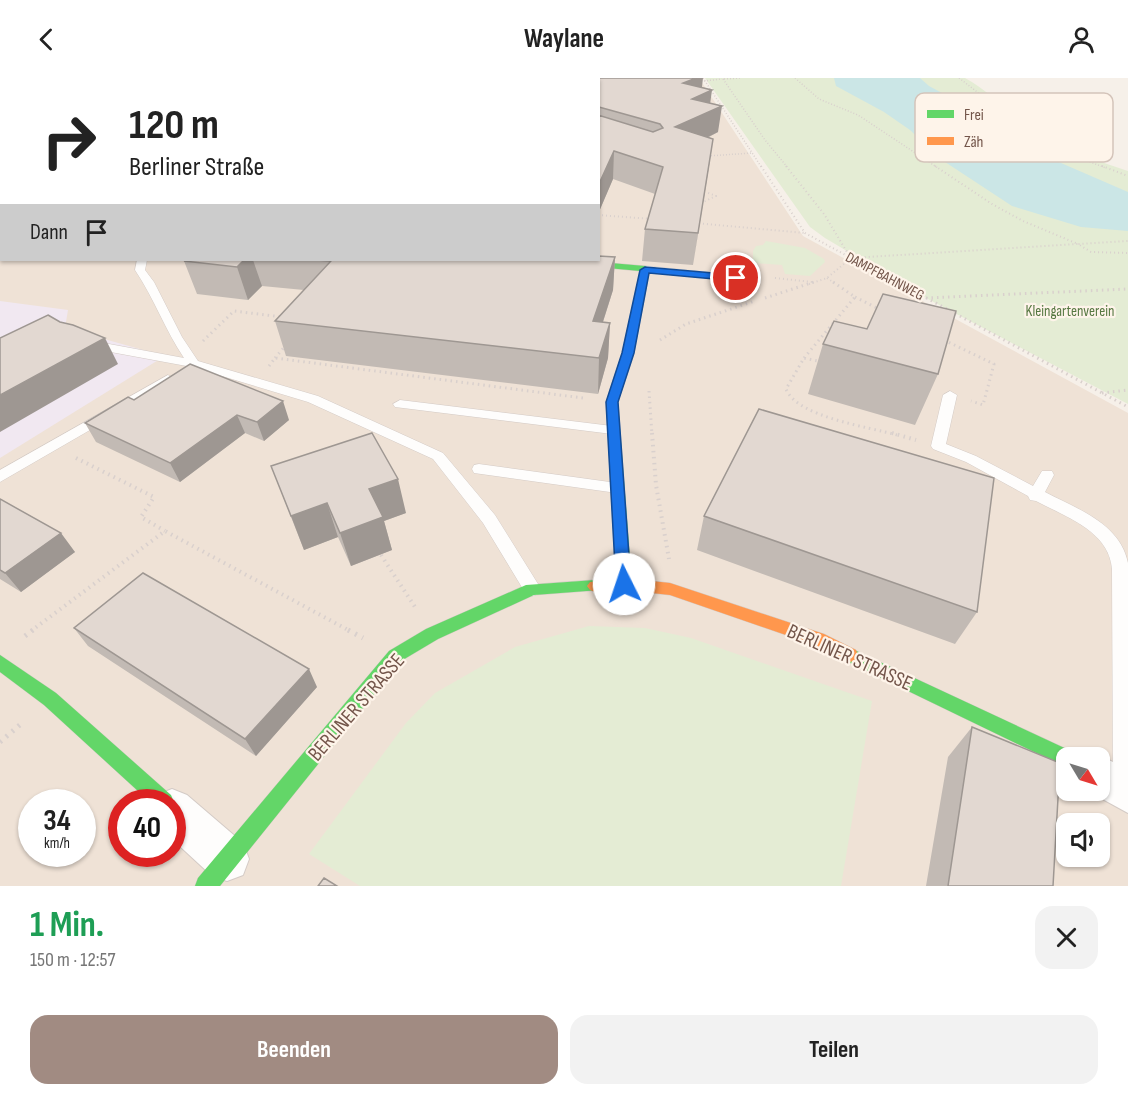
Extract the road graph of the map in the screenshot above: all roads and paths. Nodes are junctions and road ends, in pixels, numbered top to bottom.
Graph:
1 (741, 78) edge
2 (795, 78) edge
3 (959, 78) edge
4 (722, 79) edge
5 (704, 80) edge
6 (696, 81) edge
7 (982, 93) edge
8 (752, 153) junction
9 (915, 153) edge
10 (702, 157) edge
11 (929, 162) edge
12 (1090, 162) edge
13 (1128, 176) edge
14 (706, 192) edge
15 (698, 205) edge
16 (600, 215) edge
17 (654, 219) edge
18 (688, 222) edge
19 (805, 233) junction
20 (1128, 241) edge
21 (1078, 244) junction
22 (1128, 252) edge
23 (850, 258) junction
24 (142, 261) edge
25 (562, 261) edge
26 (645, 270) junction
27 (771, 278) dead end
28 (827, 278) junction
29 (754, 280) dead end
30 (816, 283) junction
31 (1128, 289) edge
32 (855, 297) junction
33 (926, 298) junction
34 (887, 313) edge
35 (286, 317) edge
36 (940, 338) edge
37 (75, 342) edge
38 (288, 343) edge
39 (654, 345) dead end
40 (275, 358) junction
41 (804, 358) junction
42 (192, 359) junction
43 (827, 363) edge
44 (255, 382) junction
45 (648, 383) dead end
46 (1128, 390) edge
47 (1101, 393) junction
48 (951, 395) joint
49 (612, 402) junction
50 (400, 404) dead end
51 (1128, 407) edge
52 (612, 430) junction
53 (53, 446) junction
54 (938, 446) junction
55 (479, 469) dead end
56 (1047, 475) dead end
57 (0, 477) edge
58 (617, 488) junction
59 (1035, 496) junction
60 (165, 531) junction
61 (381, 555) dead end
62 (624, 584) junction
63 (532, 589) junction
64 (670, 589) junction
65 (432, 634) junction
66 (18, 640) dead end
67 (395, 656) junction
68 (0, 662) edge
69 (1125, 666) edge
70 (1056, 753) edge
71 (1117, 786) edge
72 (150, 789) edge
73 (186, 830) edge
74 (216, 873) edge

1 - 4 path
2 - 9 path
3 - 7 path
4 - 5 path
4 - 23 path
5 - 6 path
5 - 8 path, DAMPFBAHNWEG
8 - 10 path
8 - 19 path, DAMPFBAHNWEG
11 - 21 path
12 - 13 path
14 - 15 path
16 - 17 path
18 - 19 path
19 - 23 path, DAMPFBAHNWEG
20 - 21 path
21 - 22 path
21 - 23 path
23 - 28 path
23 - 33 path, DAMPFBAHNWEG
24 - 42 lane
25 - 26 street
26 - 29 lane
26 - 49 street
27 - 30 path
28 - 30 path
28 - 32 path
30 - 39 path
31 - 33 path
32 - 34 path
32 - 41 path
33 - 47 path, DAMPFBAHNWEG
35 - 42 path
36 - 48 path
37 - 42 lane
38 - 40 path
40 - 44 path
40 - 49 path
41 - 43 path
41 - 54 path
42 - 44 lane
42 - 53 lane
44 - 63 lane
45 - 64 path
46 - 47 path
47 - 51 path, DAMPFBAHNWEG
48 - 54 lane
49 - 52 street
50 - 52 lane
52 - 58 street
53 - 57 lane
53 - 60 path
54 - 59 lane
55 - 58 lane
56 - 59 lane
58 - 62 street
59 - 69 lane
60 - 66 path
60 - 67 path
61 - 65 path
62 - 63 street, BERLINER STRASSE
62 - 64 street, BERLINER STRASSE
63 - 65 street, BERLINER STRASSE
64 - 70 street, BERLINER STRASSE
65 - 67 street, BERLINER STRASSE
67 - 74 street, BERLINER STRASSE
68 - 72 street
69 - 71 lane
73 - 74 street, BERLINER STRASSE

